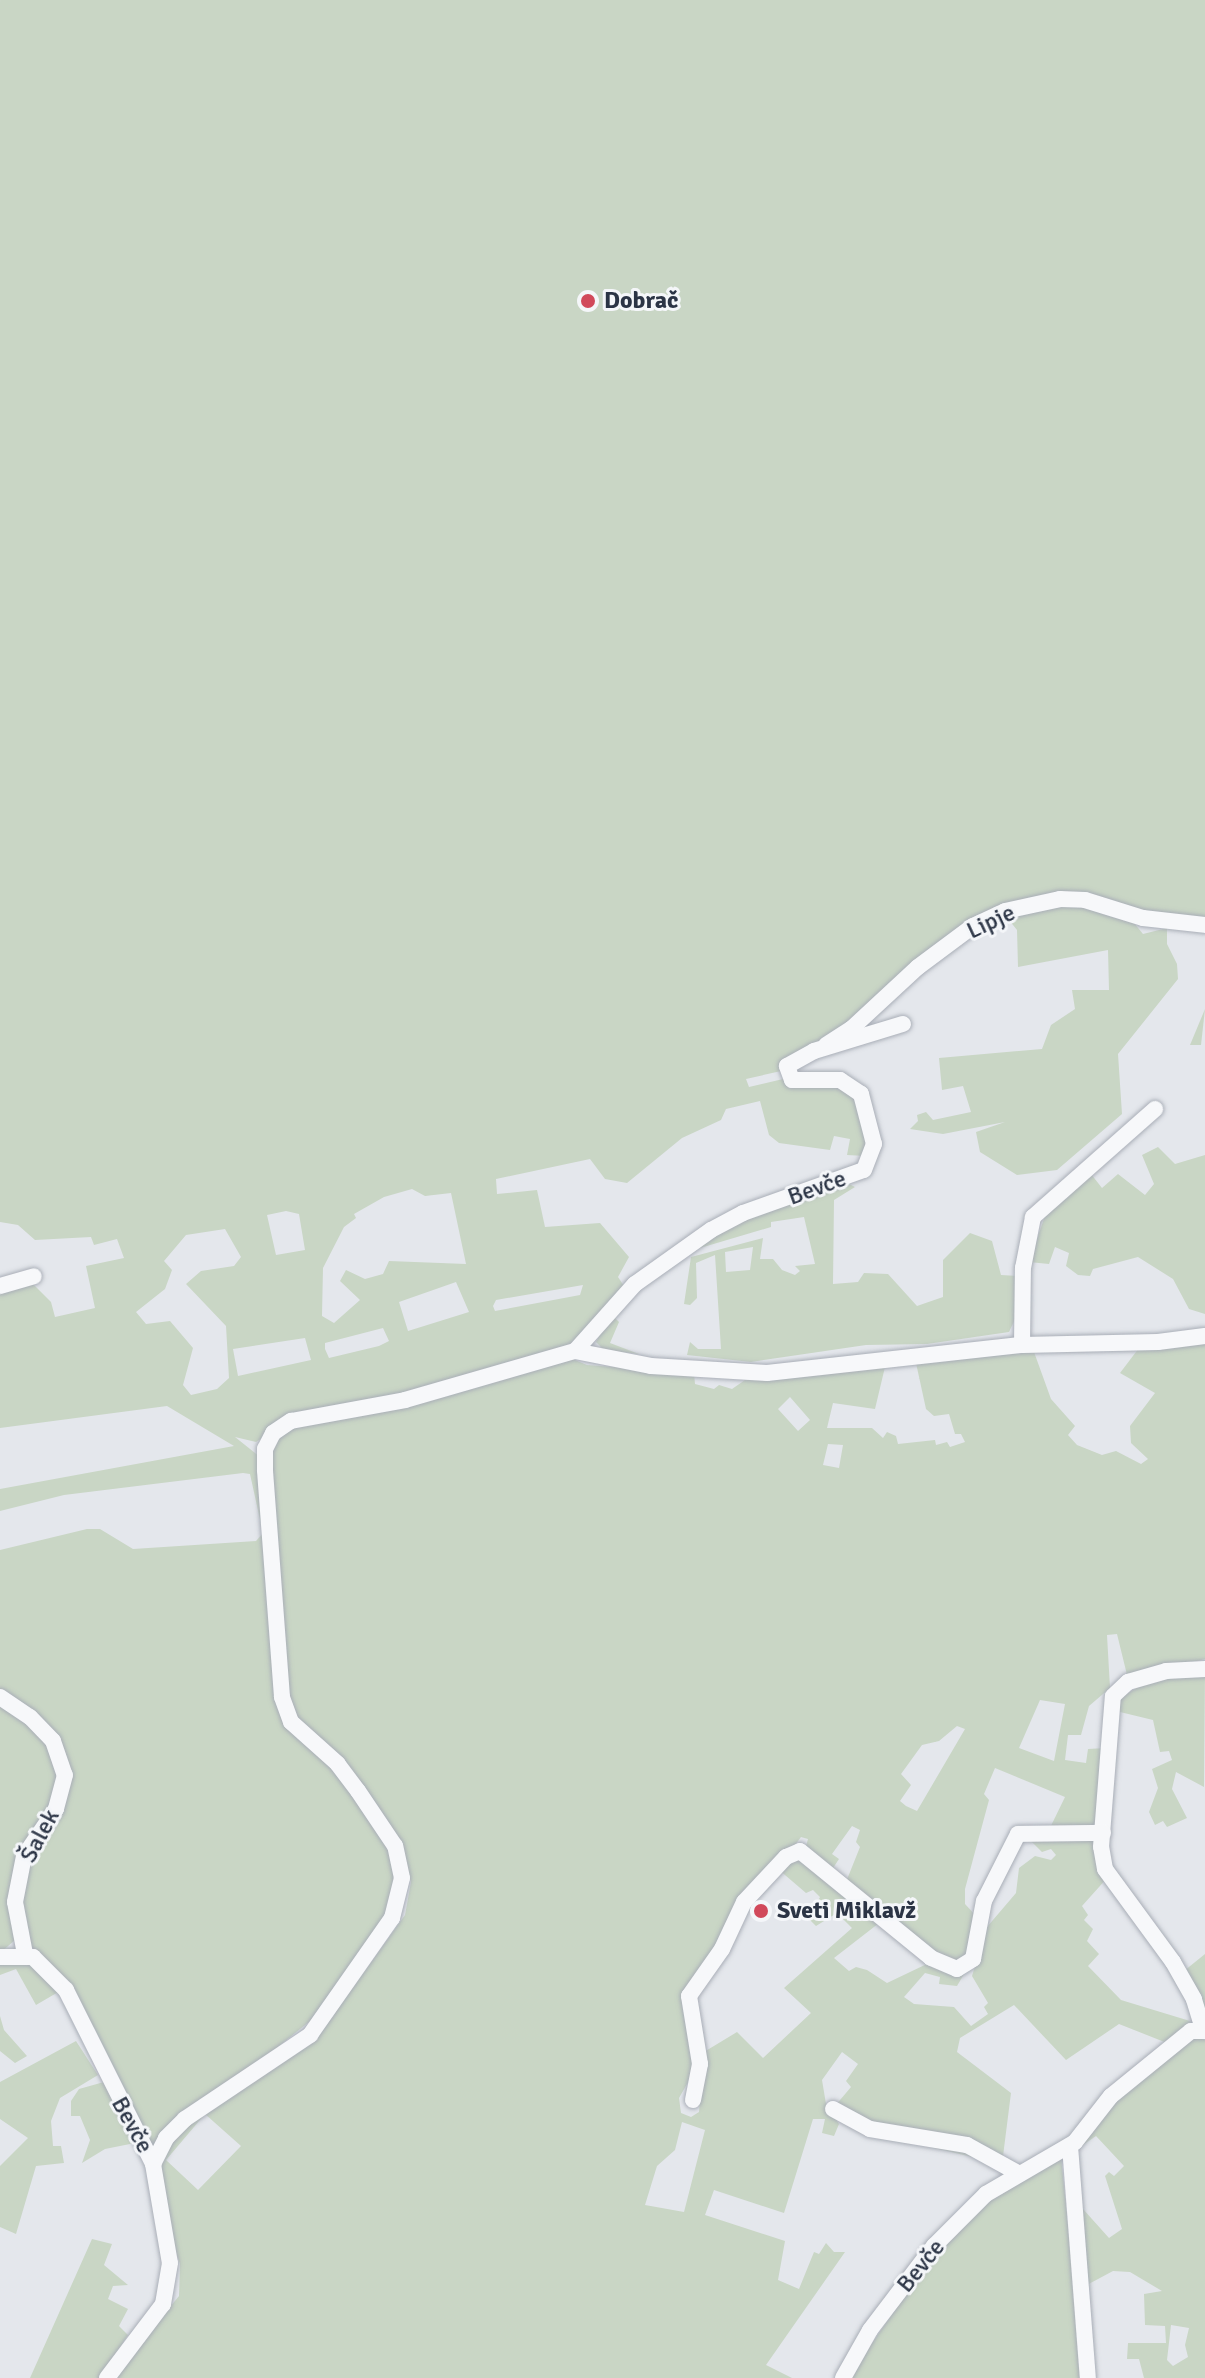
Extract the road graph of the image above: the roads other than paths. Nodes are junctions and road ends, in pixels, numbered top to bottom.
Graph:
1 (1205, 925) edge
2 (903, 1024) dead end
3 (814, 1051) junction
4 (1155, 1109) dead end
5 (34, 1276) dead end
6 (0, 1286) edge
7 (1205, 1336) edge
8 (1022, 1345) junction
9 (575, 1351) junction
10 (1205, 1669) edge
11 (0, 1697) edge
12 (1103, 1833) junction
13 (25, 1954) junction
14 (0, 1957) edge
15 (1204, 2030) edge
16 (693, 2100) dead end
17 (833, 2109) dead end
18 (1070, 2146) junction
19 (153, 2164) junction
20 (1018, 2173) junction
21 (107, 2378) edge
22 (843, 2378) edge
23 (1088, 2378) edge

1 - 3 street, Lipje
2 - 3 street, Bevče
3 - 9 street, Bevče
4 - 8 street
5 - 6 street
7 - 8 street
8 - 9 street
9 - 19 street
10 - 12 street
11 - 13 street, Šalek
12 - 15 street
12 - 16 street
13 - 14 street
13 - 19 street, Bevče
15 - 18 street, Bevče
17 - 20 street
18 - 20 street, Bevče
18 - 23 street
19 - 21 street, Bevče
20 - 22 street, Bevče

